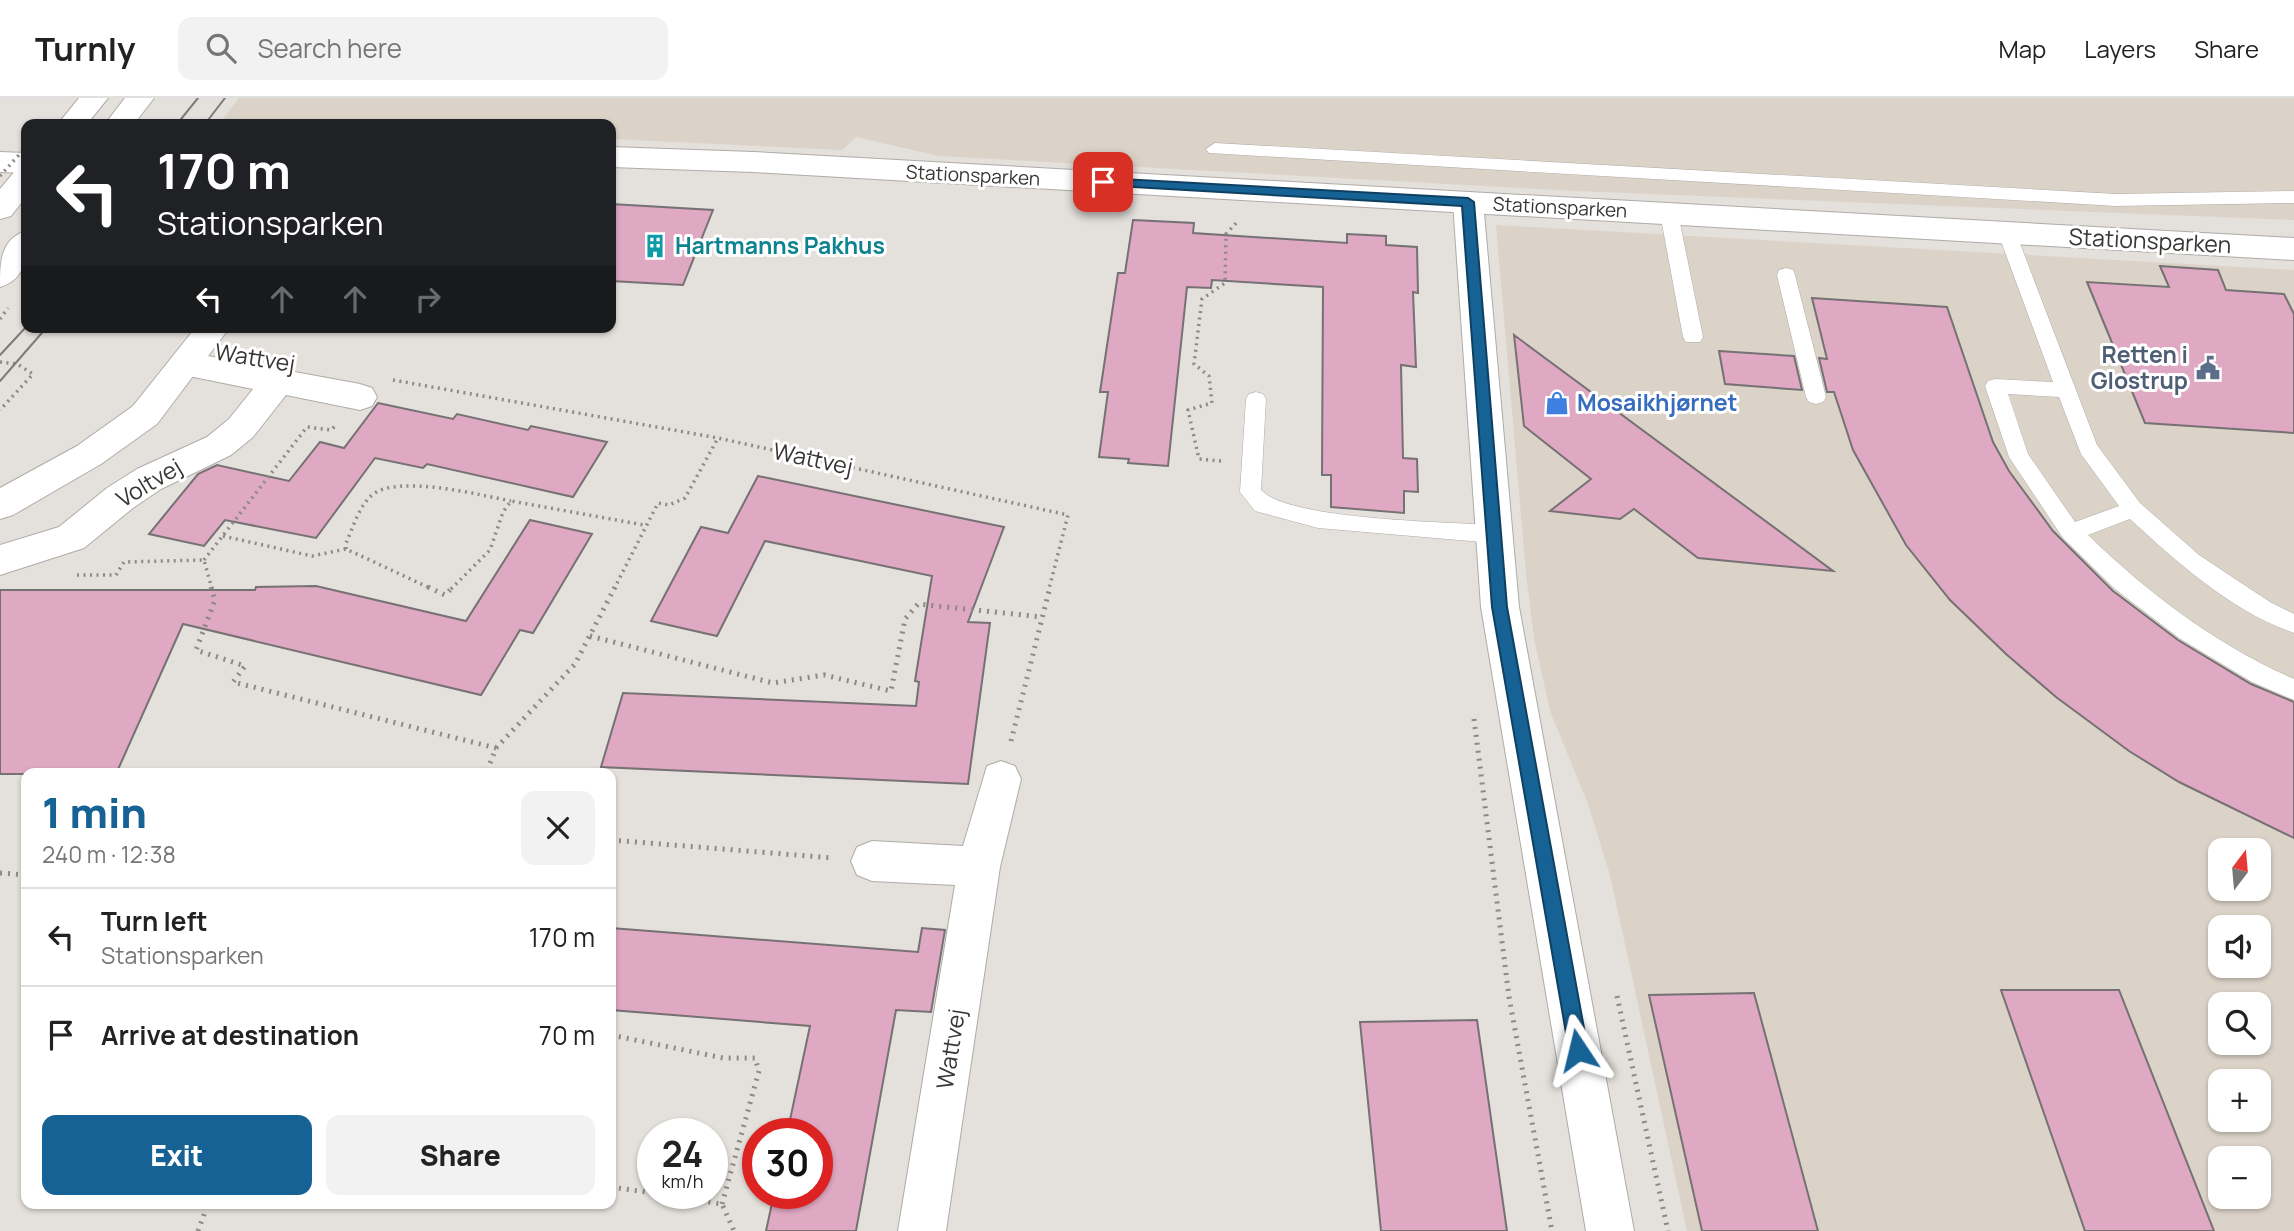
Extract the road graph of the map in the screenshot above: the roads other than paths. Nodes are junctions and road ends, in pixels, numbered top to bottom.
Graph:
1 (1215, 149) dead end
2 (616, 157) edge
3 (0, 162) edge
4 (21, 163) edge
5 (21, 184) edge
6 (2294, 197) edge
7 (1468, 202) junction
8 (0, 209) edge
9 (1669, 213) junction
10 (2007, 233) junction
11 (21, 249) edge
12 (2294, 249) edge
13 (1786, 275) dead end
14 (0, 276) edge
15 (209, 333) edge
16 (1693, 337) dead end
17 (186, 364) junction
18 (279, 380) junction
19 (367, 387) road end
20 (2067, 390) junction
21 (1816, 397) dead end
22 (1256, 399) dead end
23 (89, 455) junction
24 (0, 480) edge
25 (0, 505) edge
26 (2133, 509) junction
27 (2071, 532) junction
28 (1494, 534) junction
29 (0, 560) edge
30 (2294, 624) edge
31 (2294, 690) edge
32 (1001, 779) road end
33 (872, 861) road end
34 (979, 867) junction
35 (922, 1231) edge
36 (1610, 1231) edge

1 - 6 lane
2 - 7 street, Stationsparken
3 - 4 street
5 - 8 street
7 - 9 street, Stationsparken
7 - 28 street
9 - 10 street, Stationsparken
9 - 16 lane
10 - 12 street, Stationsparken
10 - 20 lane
11 - 14 street
13 - 21 lane
15 - 17 street
17 - 18 street
17 - 23 street
18 - 19 street
18 - 29 street, Voltvej
20 - 26 lane
20 - 27 lane
22 - 28 lane
23 - 24 street
23 - 25 street
26 - 27 lane
26 - 30 lane
27 - 31 lane
28 - 36 street
32 - 34 street, Wattvej
33 - 34 street
34 - 35 street, Wattvej

